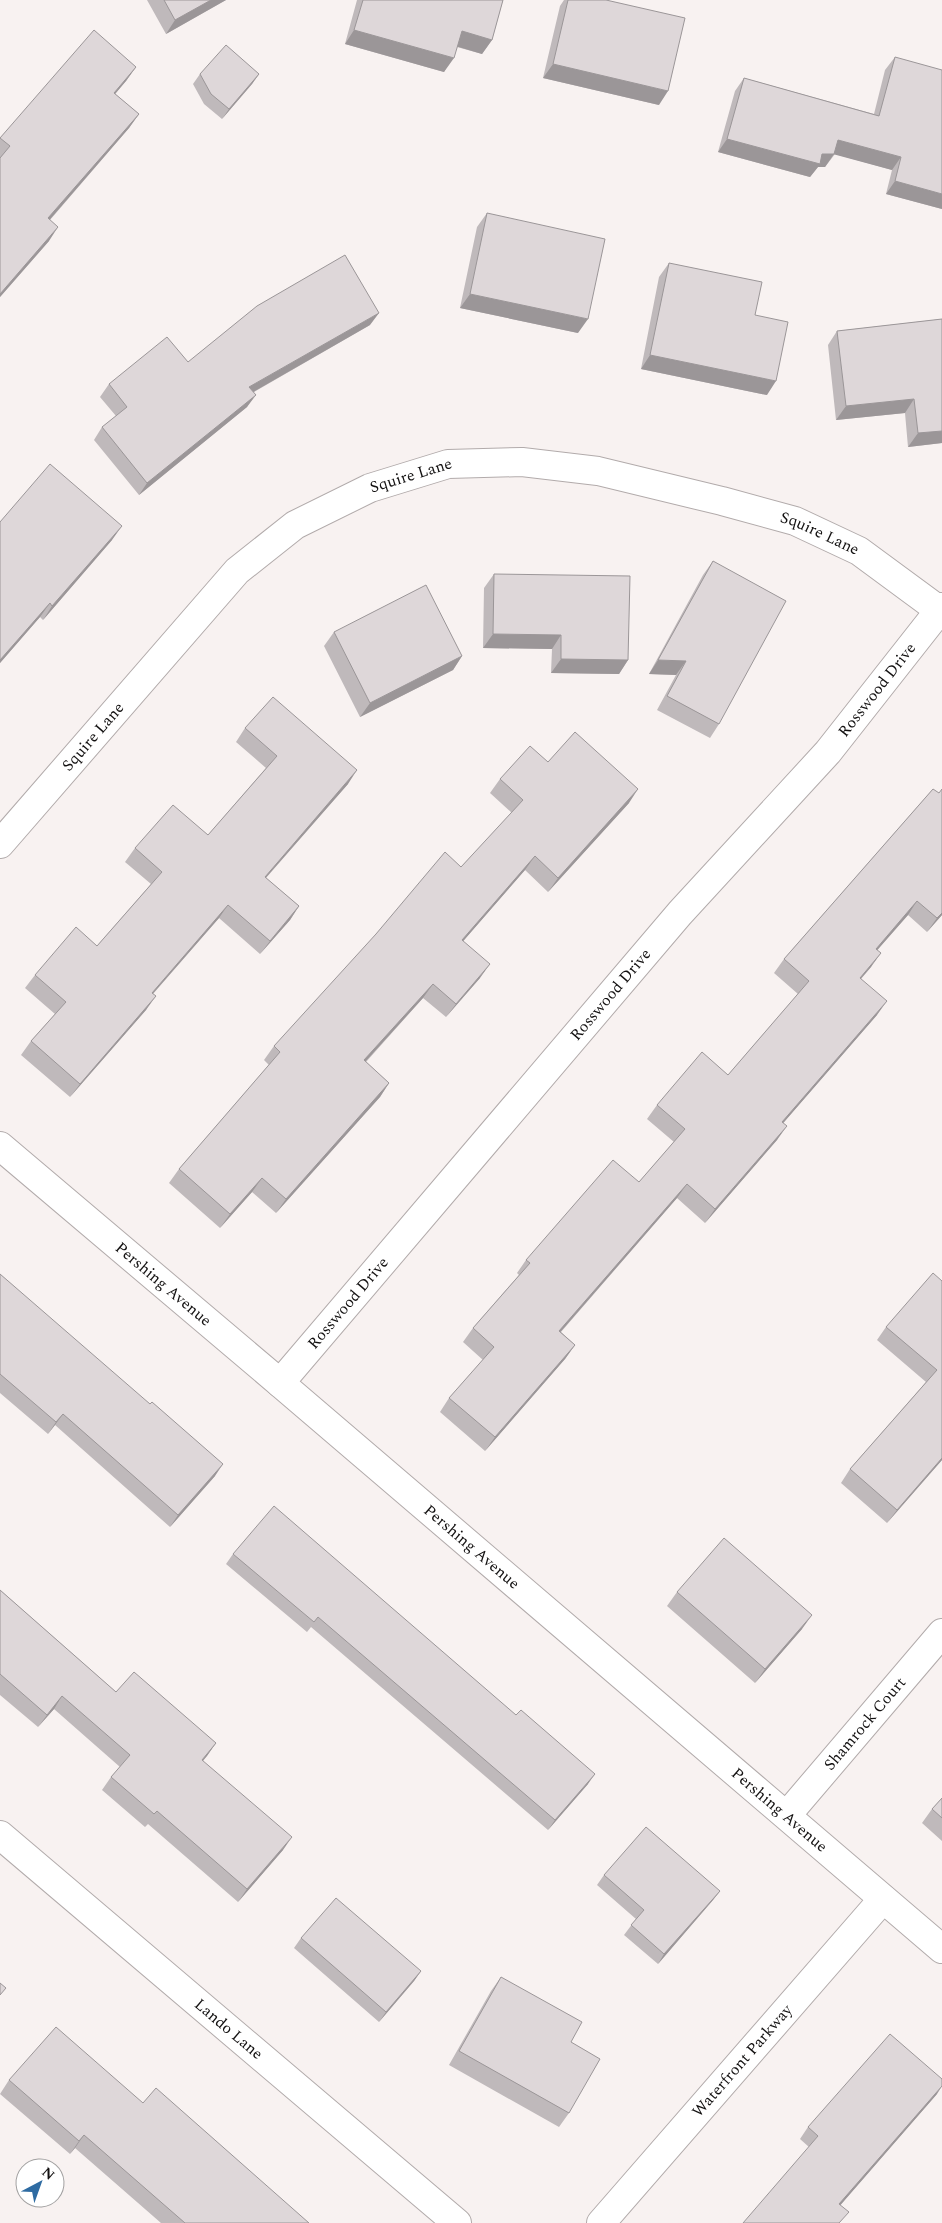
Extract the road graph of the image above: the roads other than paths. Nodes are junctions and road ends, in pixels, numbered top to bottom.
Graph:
1 (941, 608) edge
2 (0, 844) edge
3 (0, 1146) edge
4 (280, 1383) junction
5 (942, 1633) edge
6 (787, 1815) junction
7 (0, 1835) edge
8 (883, 1899) junction
9 (942, 1949) edge
10 (457, 2223) edge
11 (600, 2223) edge

1 - 2 street, Squire Lane
1 - 4 street, Rosswood Drive
3 - 4 street, Pershing Avenue
4 - 6 street, Pershing Avenue
5 - 6 street, Shamrock Court
6 - 8 street, Pershing Avenue
7 - 10 street, Lando Lane
8 - 9 street, Pershing Avenue
8 - 11 street, Waterfront Parkway

